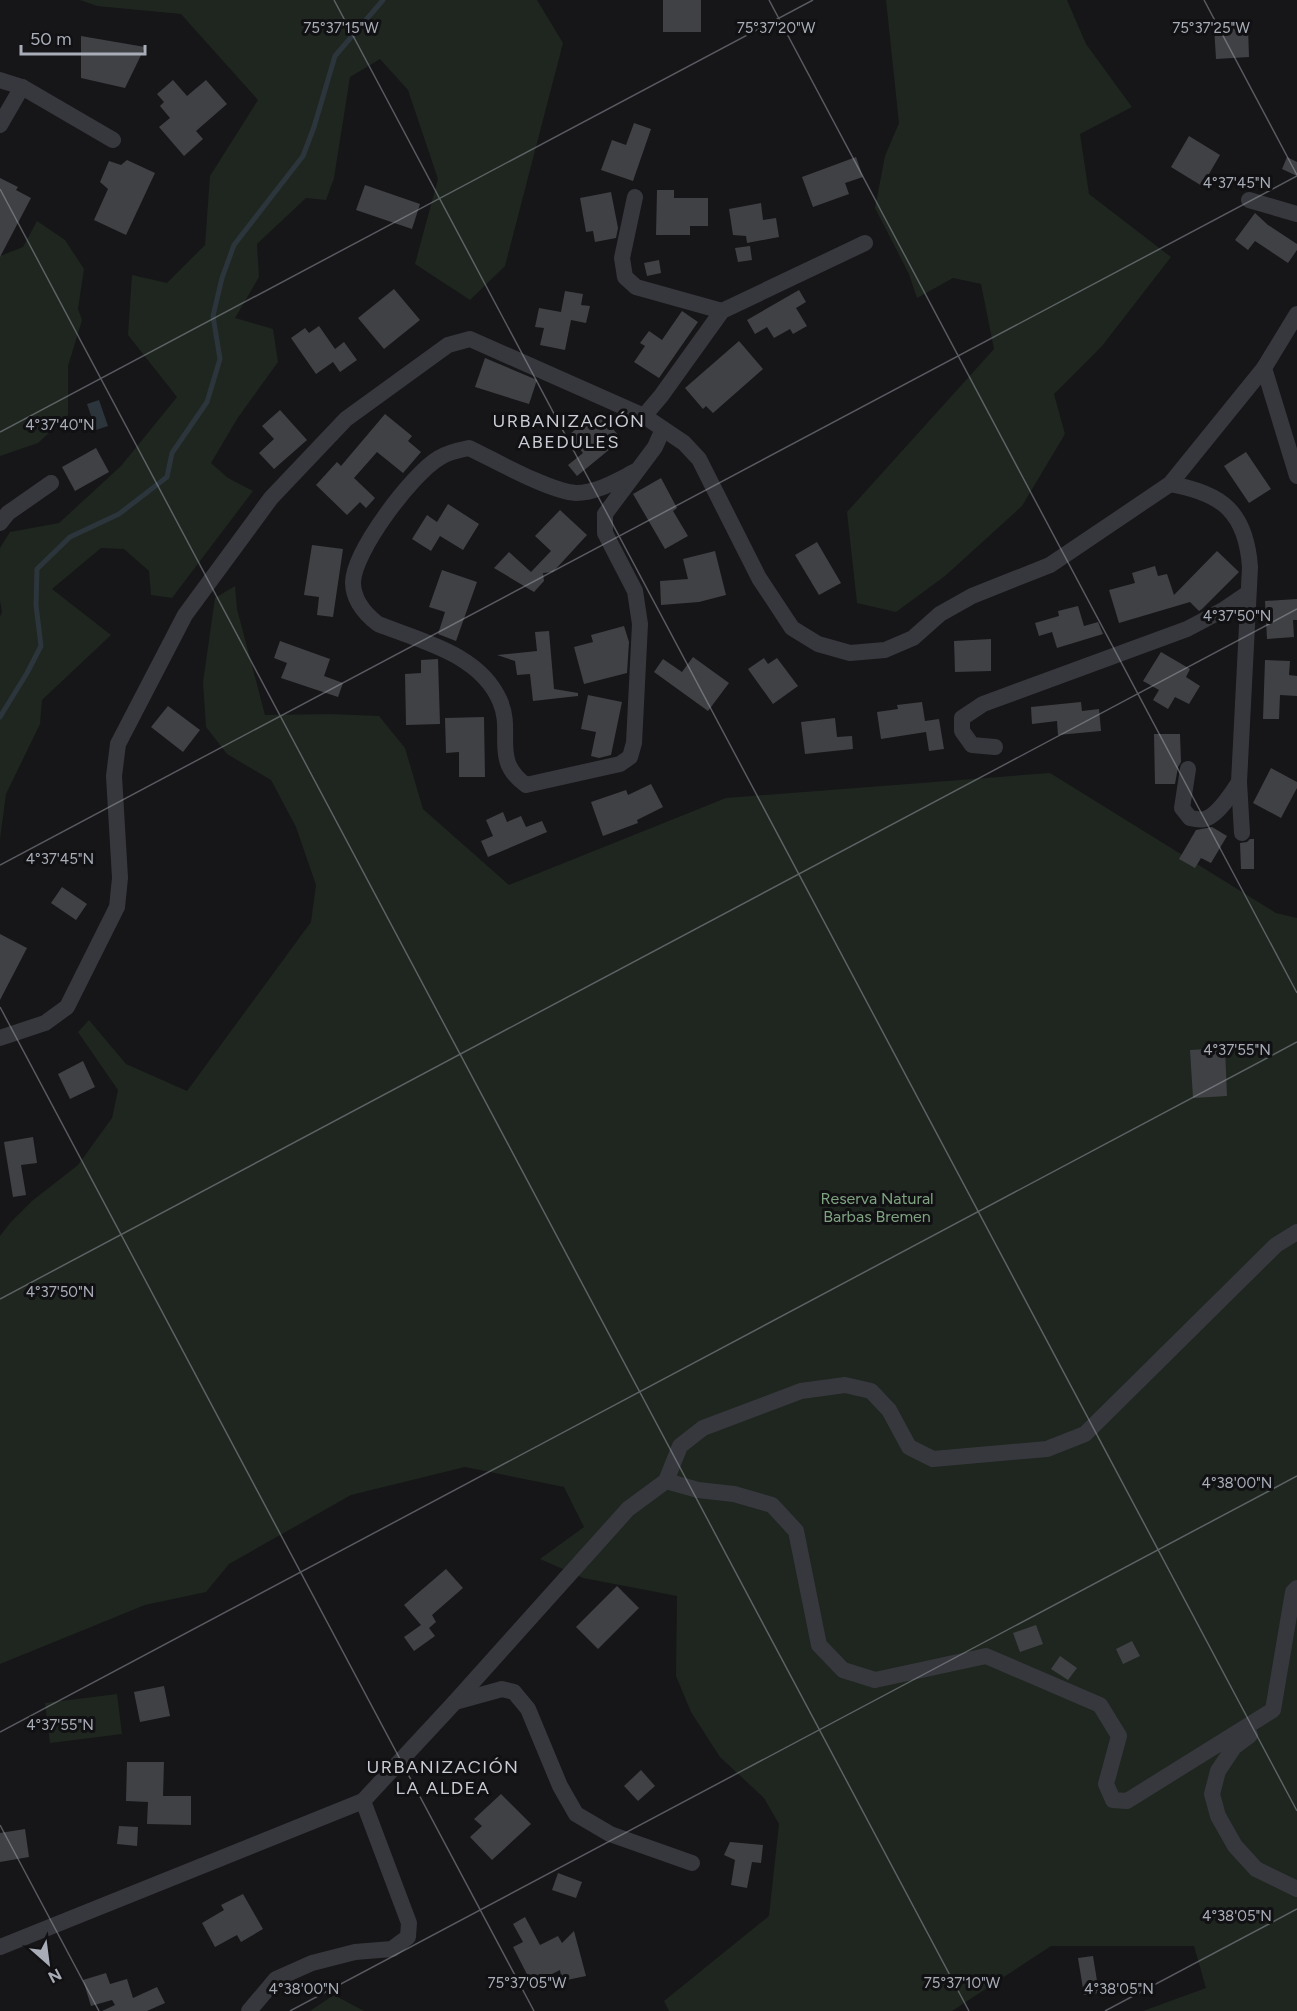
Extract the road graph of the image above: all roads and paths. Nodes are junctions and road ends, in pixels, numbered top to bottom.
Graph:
1 (0, 80) edge
2 (22, 87) junction
3 (0, 125) edge
4 (113, 140) dead end
5 (635, 197) dead end
6 (1249, 200) dead end
7 (1297, 214) edge
8 (865, 243) dead end
9 (722, 311) junction
10 (1297, 314) edge
11 (1264, 368) junction
12 (644, 416) junction
13 (663, 429) junction
14 (636, 471) junction
15 (1297, 476) edge
16 (51, 483) dead end
17 (1170, 484) junction
18 (0, 523) edge
19 (1248, 593) junction
20 (995, 747) dead end
21 (1188, 770) dead end
22 (1239, 782) junction
23 (1242, 833) dead end
24 (0, 1038) edge
25 (1297, 1232) edge
26 (666, 1480) junction
27 (1297, 1588) edge
28 (454, 1702) junction
29 (1273, 1710) junction
30 (363, 1801) junction
31 (692, 1863) dead end
32 (1297, 1889) edge
33 (0, 1947) edge
34 (249, 2011) edge

1 - 2 street
2 - 3 street
2 - 4 street
5 - 9 street
6 - 7 street
8 - 9 street
9 - 12 street
10 - 11 street
11 - 15 street
11 - 17 street
12 - 13 street
12 - 24 street
13 - 14 street
13 - 17 street
14 - 14 street
16 - 18 street
17 - 19 street
19 - 20 street
19 - 22 street
21 - 22 street
22 - 23 street
25 - 26 street
26 - 28 street
26 - 29 street
27 - 29 street
28 - 30 street
28 - 31 street
29 - 32 street
30 - 33 street
30 - 34 street

